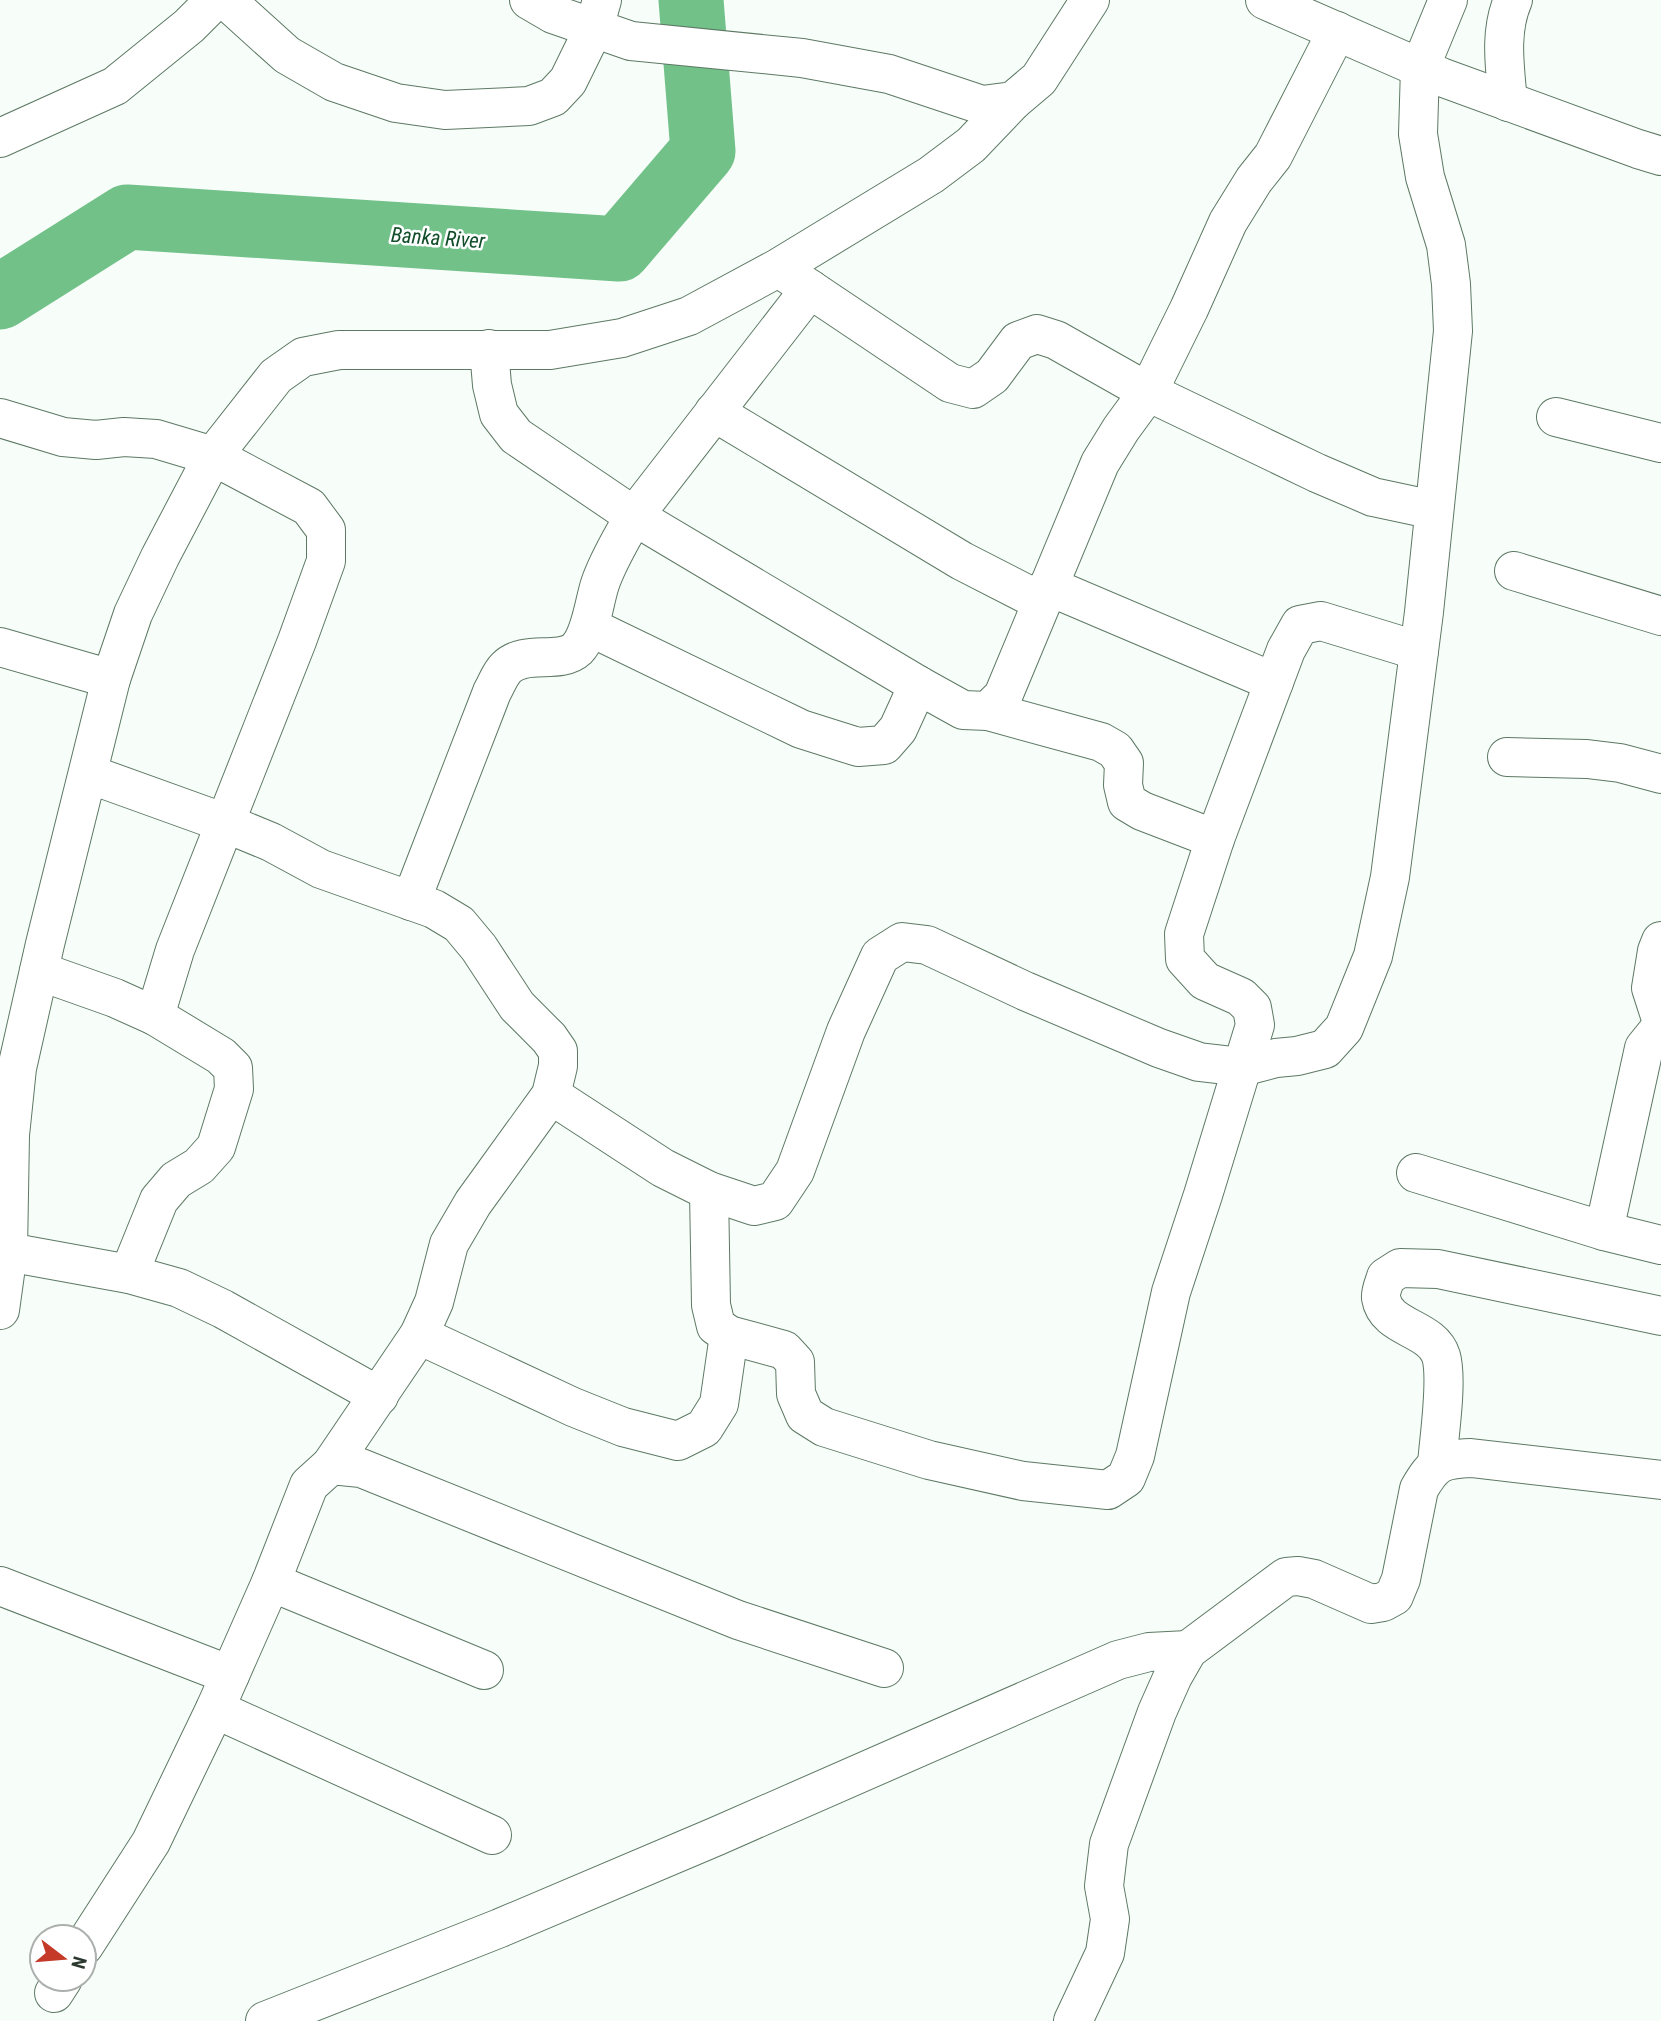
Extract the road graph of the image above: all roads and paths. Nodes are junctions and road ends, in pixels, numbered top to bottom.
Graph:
1 (215, 0) edge
2 (226, 0) edge
3 (529, 0) edge
4 (1090, 0) edge
5 (1448, 0) edge
6 (1514, 0) edge
7 (1276, 2) edge
8 (598, 14) edge
9 (1337, 31) junction
10 (1430, 72) junction
11 (1498, 99) junction
12 (1013, 102) junction
13 (0, 138) edge
14 (1661, 156) edge
15 (778, 268) junction
16 (810, 289) junction
17 (489, 349) junction
18 (1148, 392) junction
19 (714, 412) junction
20 (1556, 417) dead end
21 (0, 418) edge
22 (1661, 443) edge
23 (213, 456) junction
24 (1434, 510) junction
25 (634, 516) junction
26 (1514, 571) dead end
27 (1045, 594) junction
28 (1661, 616) edge
29 (590, 627) junction
30 (0, 646) edge
31 (1419, 650) junction
32 (111, 680) junction
33 (1274, 682) junction
34 (918, 685) junction
35 (988, 711) junction
36 (1507, 757) dead end
37 (89, 774) junction
38 (1661, 774) edge
39 (225, 823) junction
40 (1216, 839) junction
41 (411, 901) junction
42 (1661, 940) edge
43 (39, 971) junction
44 (155, 1016) junction
45 (1661, 1019) edge
46 (1661, 1027) edge
47 (1242, 1067) junction
48 (551, 1095) junction
49 (1416, 1173) dead end
50 (709, 1191) junction
51 (1604, 1231) junction
52 (1661, 1245) edge
53 (8, 1252) junction
54 (130, 1274) junction
55 (0, 1310) edge
56 (1661, 1316) edge
57 (419, 1335) junction
58 (729, 1335) junction
59 (379, 1396) junction
60 (1437, 1464) junction
61 (331, 1465) junction
62 (1661, 1480) edge
63 (271, 1582) junction
64 (0, 1586) edge
65 (1188, 1650) junction
66 (884, 1668) dead end
67 (484, 1670) dead end
68 (223, 1692) junction
69 (492, 1835) dead end
70 (98, 1924) edge
71 (265, 2021) edge
72 (1073, 2021) edge

1 - 13 street
2 - 8 street
3 - 8 street
4 - 12 street
5 - 10 street
6 - 11 street
7 - 9 street
8 - 12 street
9 - 10 street
9 - 18 street
10 - 11 street
10 - 24 street
11 - 14 street
12 - 15 street
15 - 16 street
15 - 17 street
16 - 18 street
16 - 19 street
17 - 23 street
17 - 25 street
18 - 24 street
18 - 27 street
19 - 25 street
19 - 27 street
20 - 22 street
21 - 23 street
23 - 32 street
23 - 39 street
24 - 31 street
25 - 29 street
25 - 34 street
26 - 28 street
27 - 33 street
27 - 35 street
29 - 34 street
29 - 41 street
30 - 32 street
31 - 33 street
31 - 47 street
32 - 37 street
33 - 40 street
34 - 35 street
35 - 40 street
36 - 38 street
37 - 39 street
37 - 43 street
39 - 41 street
39 - 44 street
40 - 47 street
41 - 48 street
42 - 45 street
43 - 44 street
43 - 53 street
44 - 54 street
46 - 51 street
47 - 50 street
47 - 58 street
48 - 50 street
48 - 57 street
49 - 51 street
50 - 58 street
51 - 52 street
53 - 54 street
53 - 55 street
54 - 59 street
56 - 60 street
57 - 58 street
57 - 59 street
59 - 61 street
60 - 62 street
60 - 65 street
61 - 63 street
61 - 66 street
63 - 67 street
63 - 68 street
64 - 68 street
65 - 71 street
65 - 72 street
68 - 69 street
68 - 70 street

